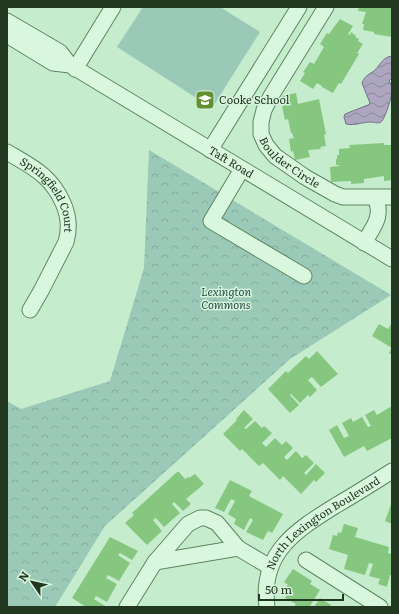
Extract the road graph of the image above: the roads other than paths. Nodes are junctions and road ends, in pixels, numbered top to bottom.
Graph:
1 (113, 7) edge
2 (299, 7) edge
3 (326, 7) edge
4 (7, 21) edge
5 (7, 35) edge
6 (72, 67) junction
7 (210, 150) junction
8 (7, 152) edge
9 (242, 169) junction
10 (392, 197) edge
11 (375, 198) junction
12 (392, 207) edge
13 (378, 219) junction
14 (364, 243) junction
15 (392, 259) edge
16 (304, 276) dead end
17 (30, 310) dead end
18 (392, 471) edge
19 (238, 548) junction
20 (306, 560) dead end
21 (155, 562) junction
22 (270, 567) junction
23 (127, 607) edge
24 (266, 607) edge
25 (380, 607) edge

1 - 6 street
2 - 7 street
3 - 11 street, Boulder Circle
4 - 6 street, Taft Road
5 - 6 street, Taft Road
6 - 7 street, Taft Road
7 - 9 street, Taft Road
8 - 17 street, Springfield Court
9 - 14 street, Taft Road
9 - 16 street
10 - 11 street, Boulder Circle
11 - 13 street
12 - 13 street
13 - 14 street
14 - 15 street, Taft Road
18 - 22 street, North Lexington Boulevard
19 - 21 street
19 - 21 street
19 - 22 street
20 - 25 street
21 - 23 street
22 - 24 street, North Lexington Boulevard

